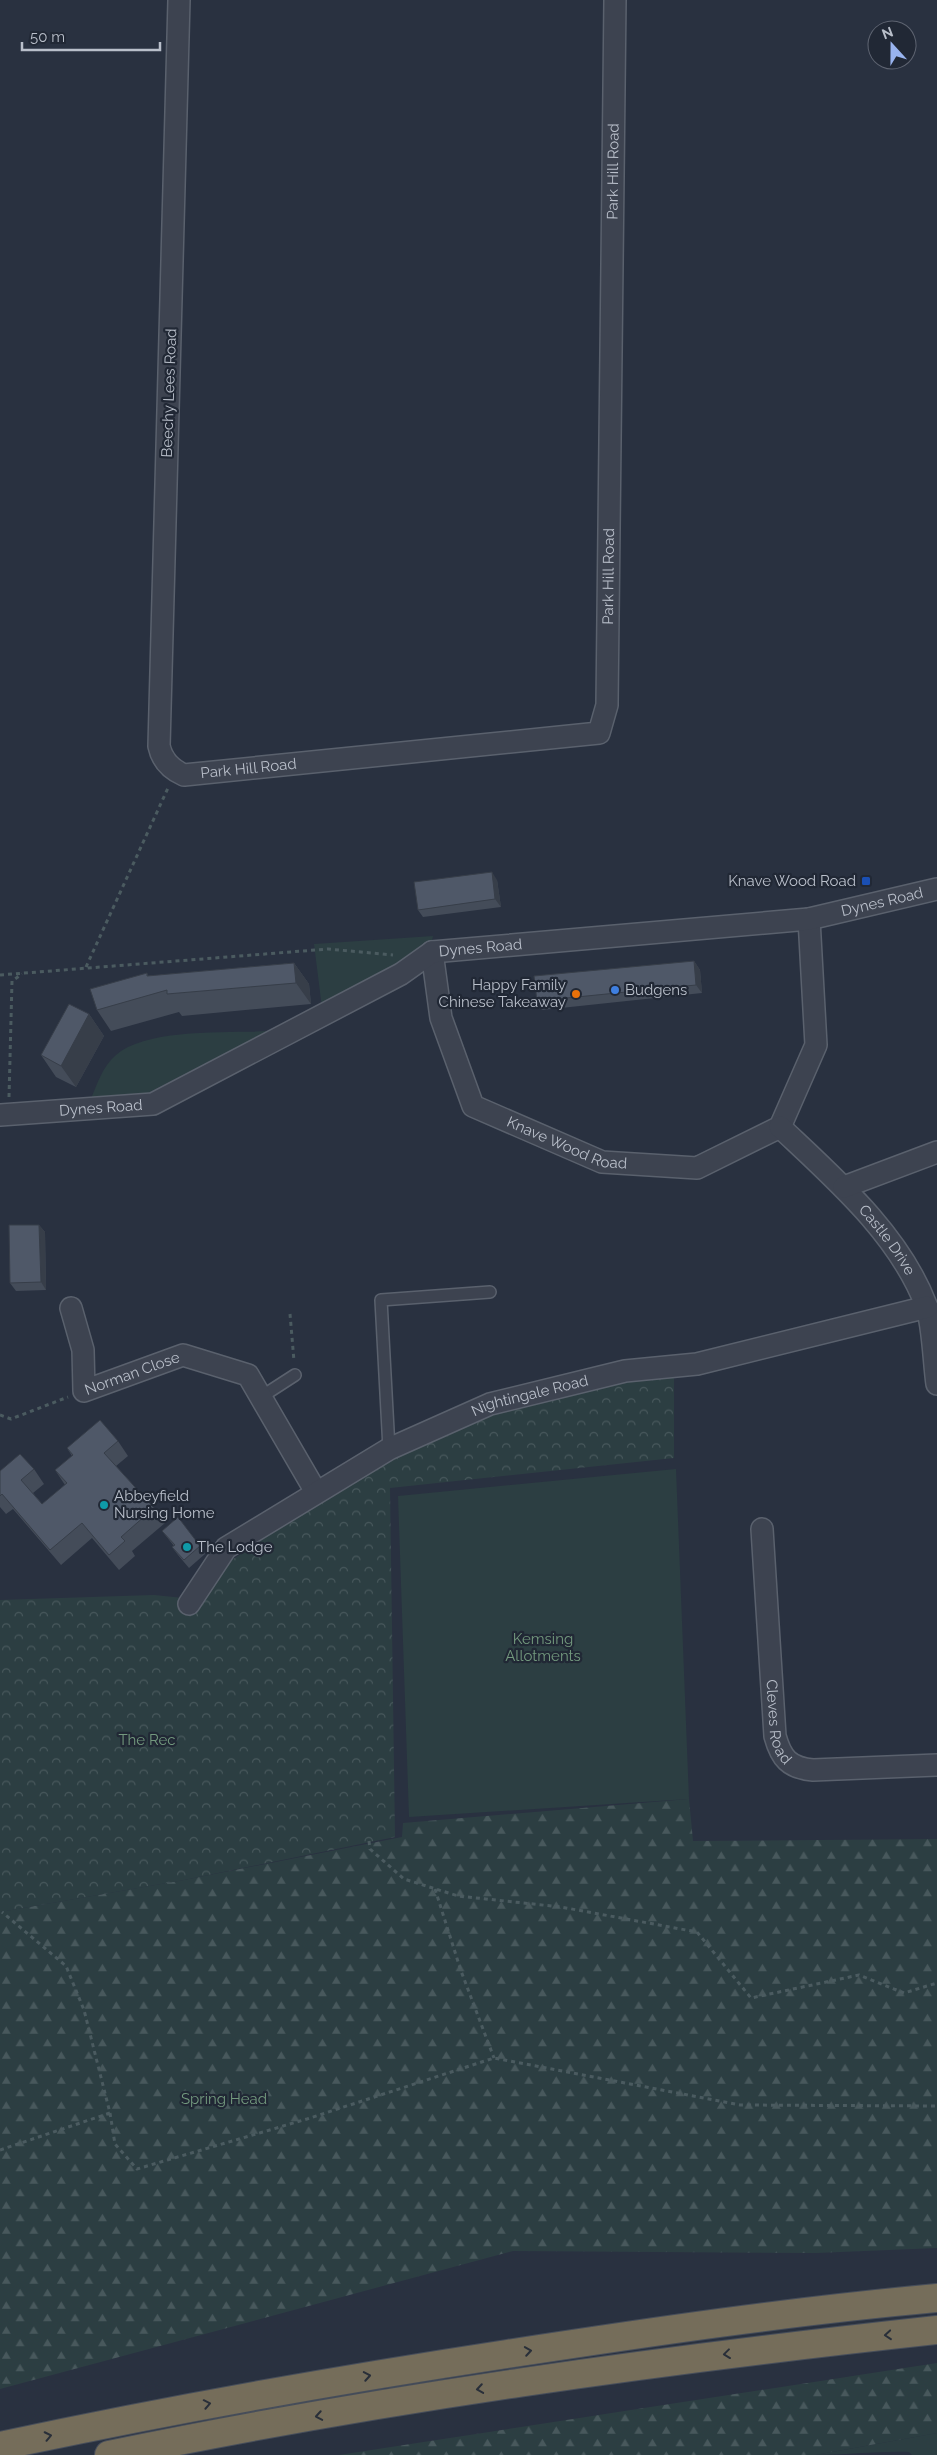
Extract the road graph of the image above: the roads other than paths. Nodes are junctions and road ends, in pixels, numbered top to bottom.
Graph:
1 (179, 0) edge
2 (615, 0) edge
3 (180, 773) joint
4 (937, 889) edge
5 (809, 919) junction
6 (432, 952) junction
7 (4, 1115) edge
8 (780, 1127) junction
9 (937, 1152) edge
10 (844, 1187) junction
11 (490, 1292) dead end
12 (927, 1307) junction
13 (72, 1308) dead end
14 (295, 1375) road end
15 (937, 1384) edge
16 (261, 1397) junction
17 (389, 1449) junction
18 (316, 1492) junction
19 (762, 1529) dead end
20 (190, 1604) dead end
21 (937, 1765) edge
22 (937, 2298) edge
23 (937, 2330) edge
24 (0, 2446) edge
25 (109, 2455) edge

1 - 3 street, Beechy Lees Road
2 - 3 street, Park Hill Road
4 - 5 street, Dynes Road
5 - 6 street, Dynes Road
5 - 8 street
6 - 7 street, Dynes Road
6 - 8 street, Knave Wood Road
8 - 10 street, Castle Drive
9 - 10 street
10 - 12 street, Castle Drive
11 - 17 lane
12 - 15 street, Castle Drive
12 - 17 street, Nightingale Road
13 - 16 street, Norman Close
14 - 16 lane
16 - 18 street, Norman Close
17 - 18 street, Nightingale Road
18 - 20 street, Nightingale Road
19 - 21 street, Cleves Road
24 -> 22 highway
23 -> 25 highway

